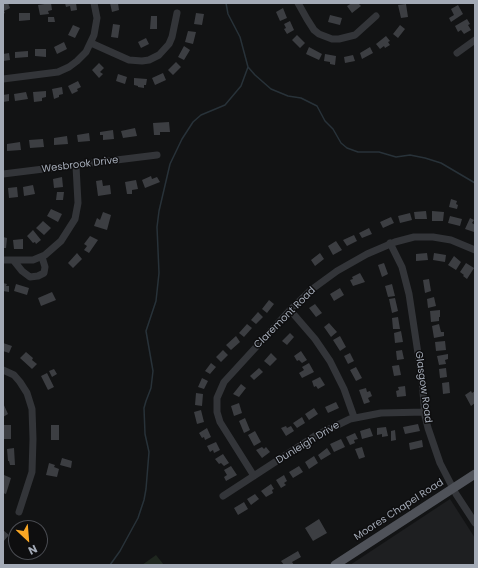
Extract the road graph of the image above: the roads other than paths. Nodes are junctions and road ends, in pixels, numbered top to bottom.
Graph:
1 (94, 3) edge
2 (298, 3) edge
3 (177, 13) dead end
4 (376, 16) dead end
5 (475, 40) edge
6 (91, 43) junction
7 (457, 53) dead end
8 (3, 79) edge
9 (157, 156) dead end
10 (76, 166) junction
11 (3, 174) edge
12 (390, 244) junction
13 (475, 250) edge
14 (42, 257) junction
15 (3, 260) edge
16 (14, 261) junction
17 (290, 310) junction
18 (3, 370) edge
19 (425, 412) junction
20 (354, 417) junction
21 (475, 474) edge
22 (254, 476) junction
23 (453, 488) junction
24 (223, 496) dead end
25 (19, 512) dead end
26 (475, 523) edge
27 (335, 565) edge

1 - 6 street
2 - 4 street
3 - 6 street
5 - 7 street
6 - 8 street
9 - 10 street, Wesbrook Drive
10 - 11 street, Wesbrook Drive
10 - 14 street
12 - 13 street, Claremont Road
12 - 17 street, Claremont Road
12 - 19 street, Glasgow Road
14 - 16 street
14 - 16 street
15 - 16 street
17 - 20 street
17 - 22 street, Claremont Road
18 - 25 street
19 - 20 street, Dunleigh Drive
19 - 23 street, Glasgow Road
20 - 22 street, Dunleigh Drive
21 - 23 main road, Moores Chapel Road
22 - 24 street, Dunleigh Drive
23 - 26 street, Glasgow Road
23 - 27 main road, Moores Chapel Road

